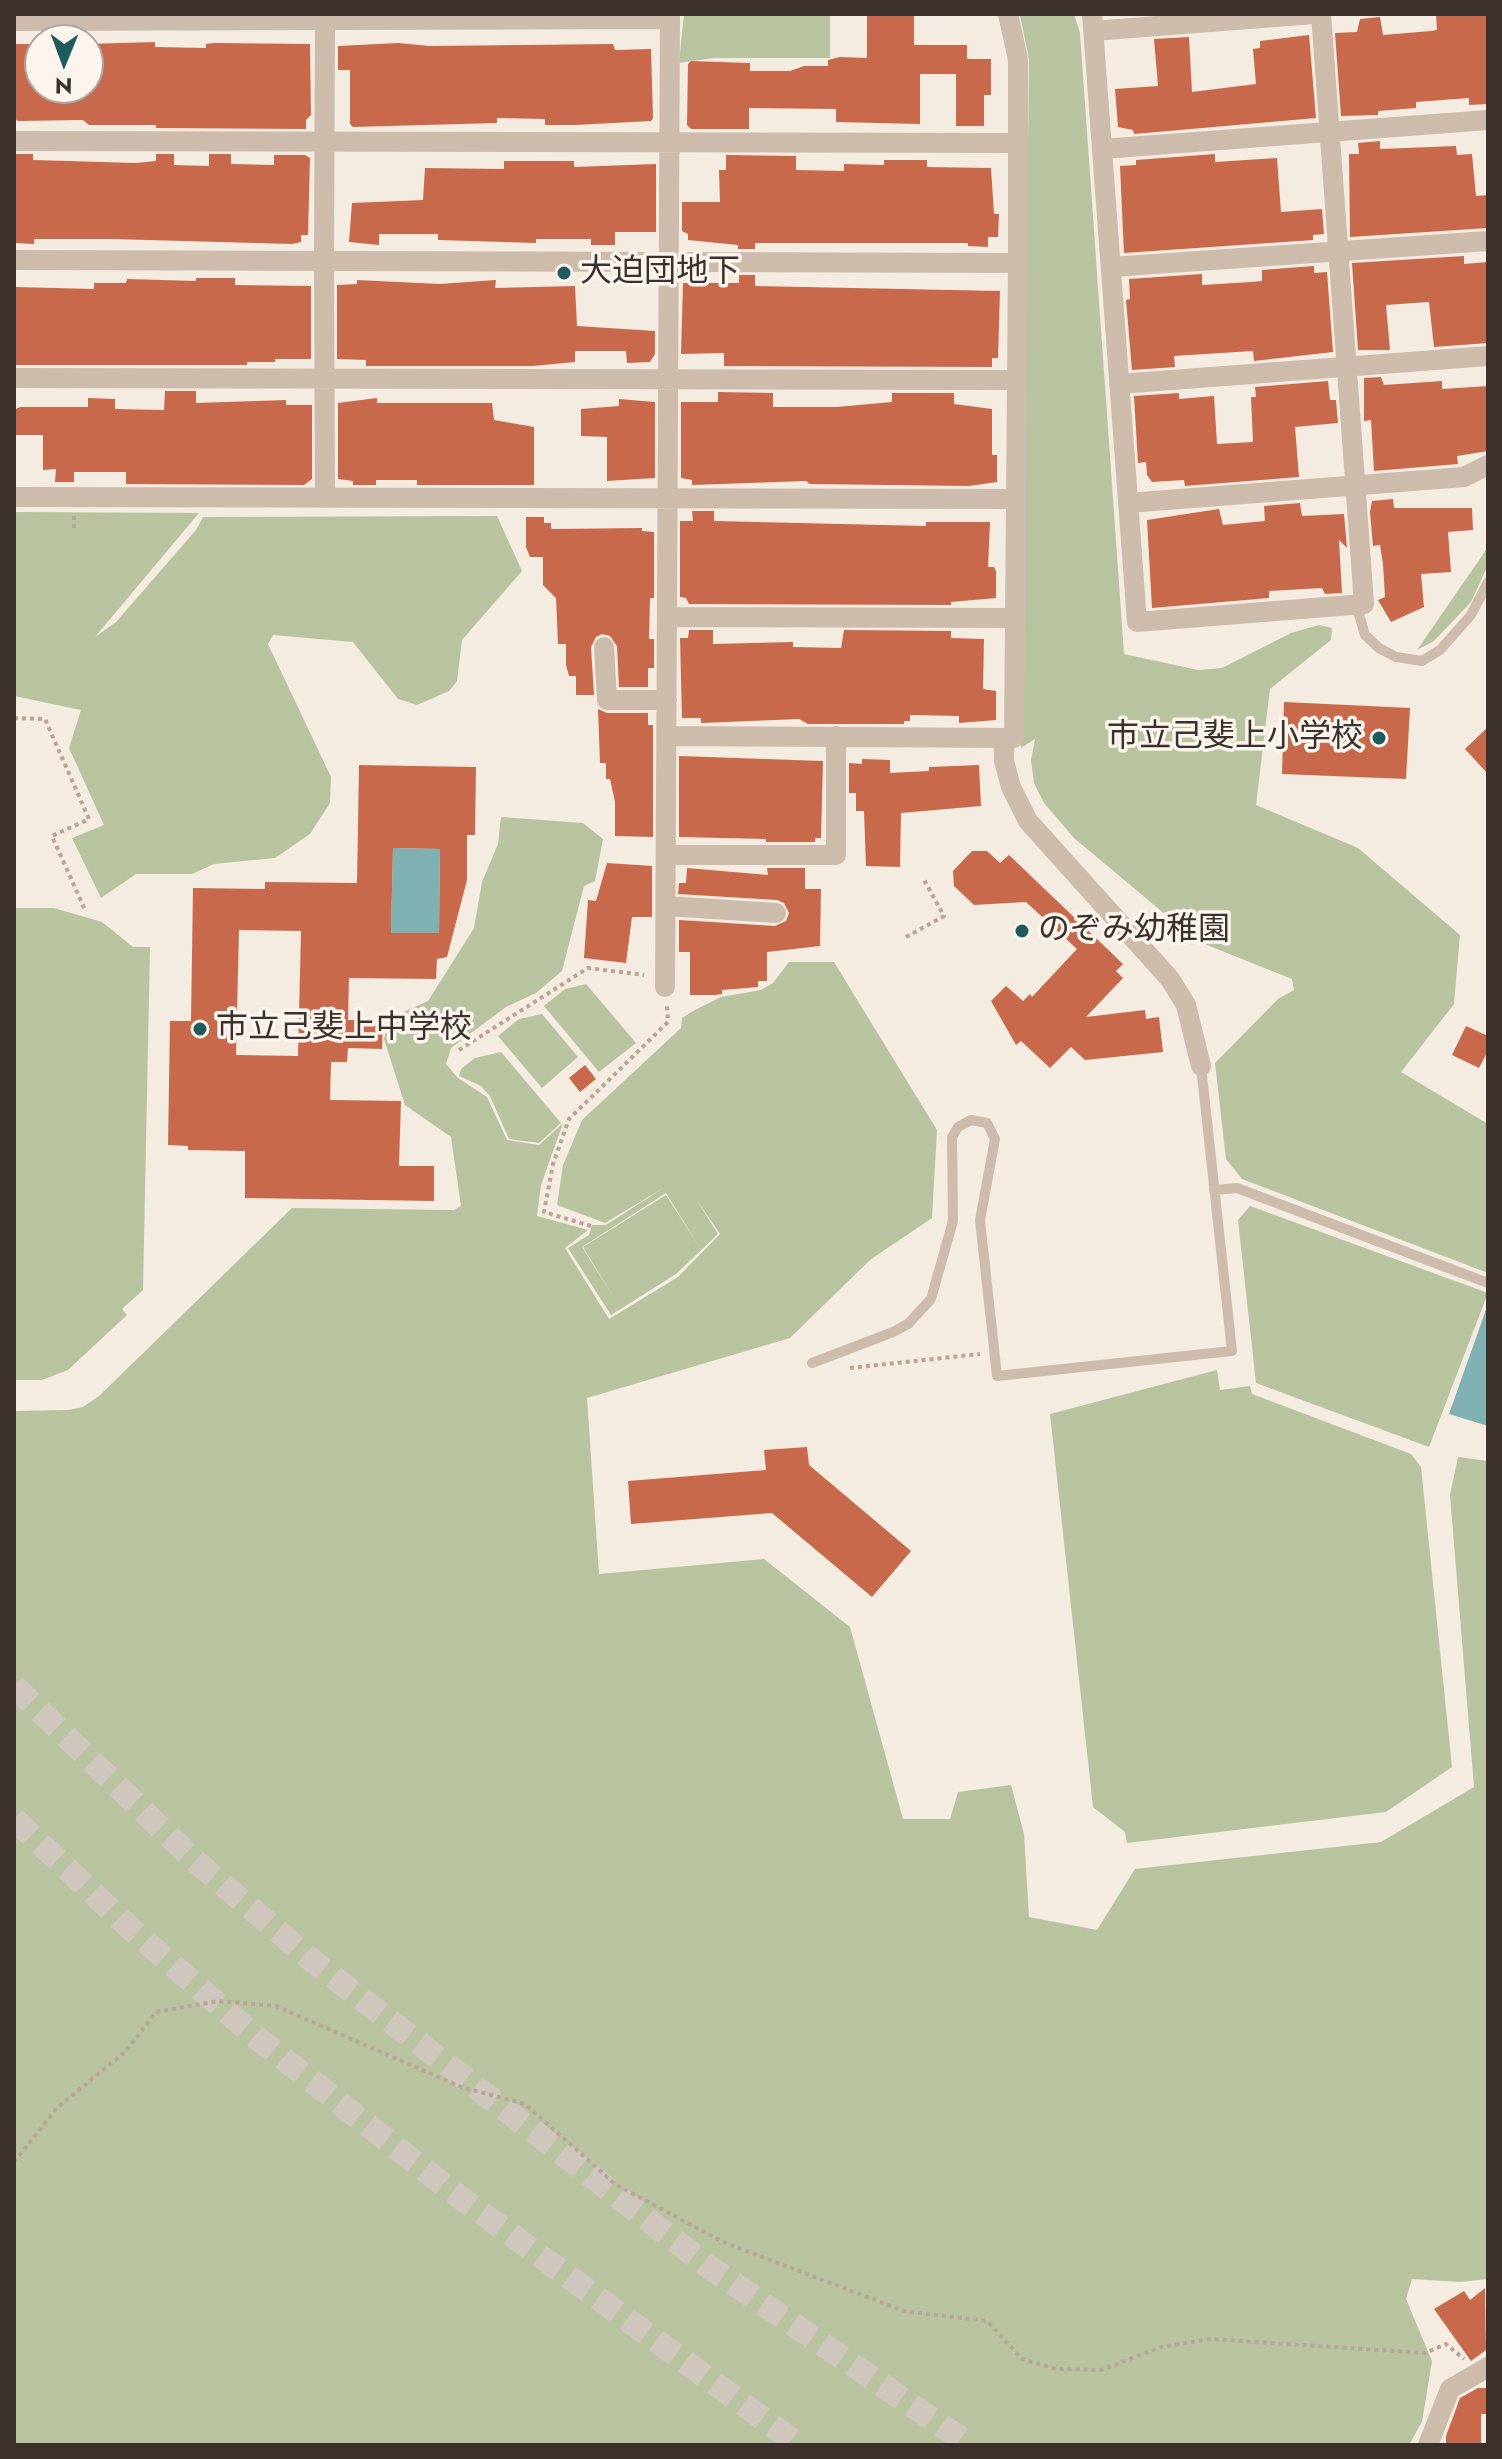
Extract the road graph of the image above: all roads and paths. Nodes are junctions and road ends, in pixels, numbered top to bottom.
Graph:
1 (1008, 14) edge
2 (1314, 14) edge
3 (1321, 14) edge
4 (325, 17) edge
5 (670, 17) edge
6 (14, 21) edge
7 (1092, 23) edge
8 (1488, 120) edge
9 (1330, 133) junction
10 (324, 140) junction
11 (14, 141) edge
12 (670, 142) junction
13 (1018, 143) junction
14 (1102, 149) junction
15 (1488, 241) edge
16 (1339, 252) junction
17 (14, 260) edge
18 (324, 261) junction
19 (669, 262) junction
20 (1018, 263) junction
21 (1111, 267) junction
22 (1488, 356) edge
23 (1348, 367) junction
24 (325, 377) junction
25 (14, 378) edge
26 (669, 380) junction
27 (1017, 380) junction
28 (1119, 384) junction
29 (1488, 465) edge
30 (1356, 485) junction
31 (14, 497) edge
32 (669, 497) junction
33 (325, 498) junction
34 (1016, 499) junction
35 (1128, 503) junction
36 (74, 516) dead end
37 (74, 529) dead end
38 (1488, 582) edge
39 (1356, 604) junction
40 (668, 617) junction
41 (1015, 618) junction
42 (604, 647) dead end
43 (667, 700) junction
44 (14, 718) edge
45 (667, 736) junction
46 (836, 736) junction
47 (1004, 738) junction
48 (666, 855) junction
49 (923, 878) dead end
50 (666, 906) junction
51 (85, 910) dead end
52 (776, 913) dead end
53 (906, 937) dead end
54 (665, 982) joint
55 (668, 1022) dead end
56 (459, 1050) dead end
57 (1201, 1066) joint
58 (1214, 1190) junction
59 (591, 1226) dead end
60 (1488, 1283) edge
61 (982, 1354) dead end
62 (812, 1363) dead end
63 (862, 1366) dead end
64 (14, 2162) edge
65 (1481, 2371) edge
66 (1428, 2445) edge

1 - 13 street
2 - 7 street
3 - 9 street
4 - 5 street
4 - 6 street
4 - 10 street
5 - 12 street
7 - 14 street
8 - 9 street
9 - 14 street
9 - 16 street
10 - 11 street
10 - 12 street
10 - 18 street
12 - 13 street
12 - 19 street
13 - 20 street
14 - 21 street
15 - 16 street
16 - 21 street
16 - 23 street
17 - 18 street
18 - 19 street
18 - 24 street
19 - 20 street
19 - 26 street
20 - 27 street
21 - 28 street
22 - 23 street
23 - 28 street
23 - 30 street
24 - 25 street
24 - 26 street
24 - 33 street
26 - 27 street
26 - 32 street
27 - 34 street
28 - 35 street
29 - 30 street
30 - 35 street
30 - 39 street
31 - 33 street
32 - 33 street
32 - 34 street
32 - 40 street
34 - 41 street
35 - 39 street
36 - 37 path
38 - 39 lane
40 - 41 street
40 - 43 street
41 - 47 street
42 - 43 street
43 - 45 street
44 - 51 path
45 - 46 street
45 - 48 street
46 - 47 street
46 - 48 street
47 - 57 street
48 - 50 street
49 - 53 path
50 - 52 street
50 - 54 street
54 - 56 path
55 - 59 path
57 - 58 lane
58 - 60 lane
58 - 62 lane
61 - 63 path
64 - 65 path
65 - 66 street

